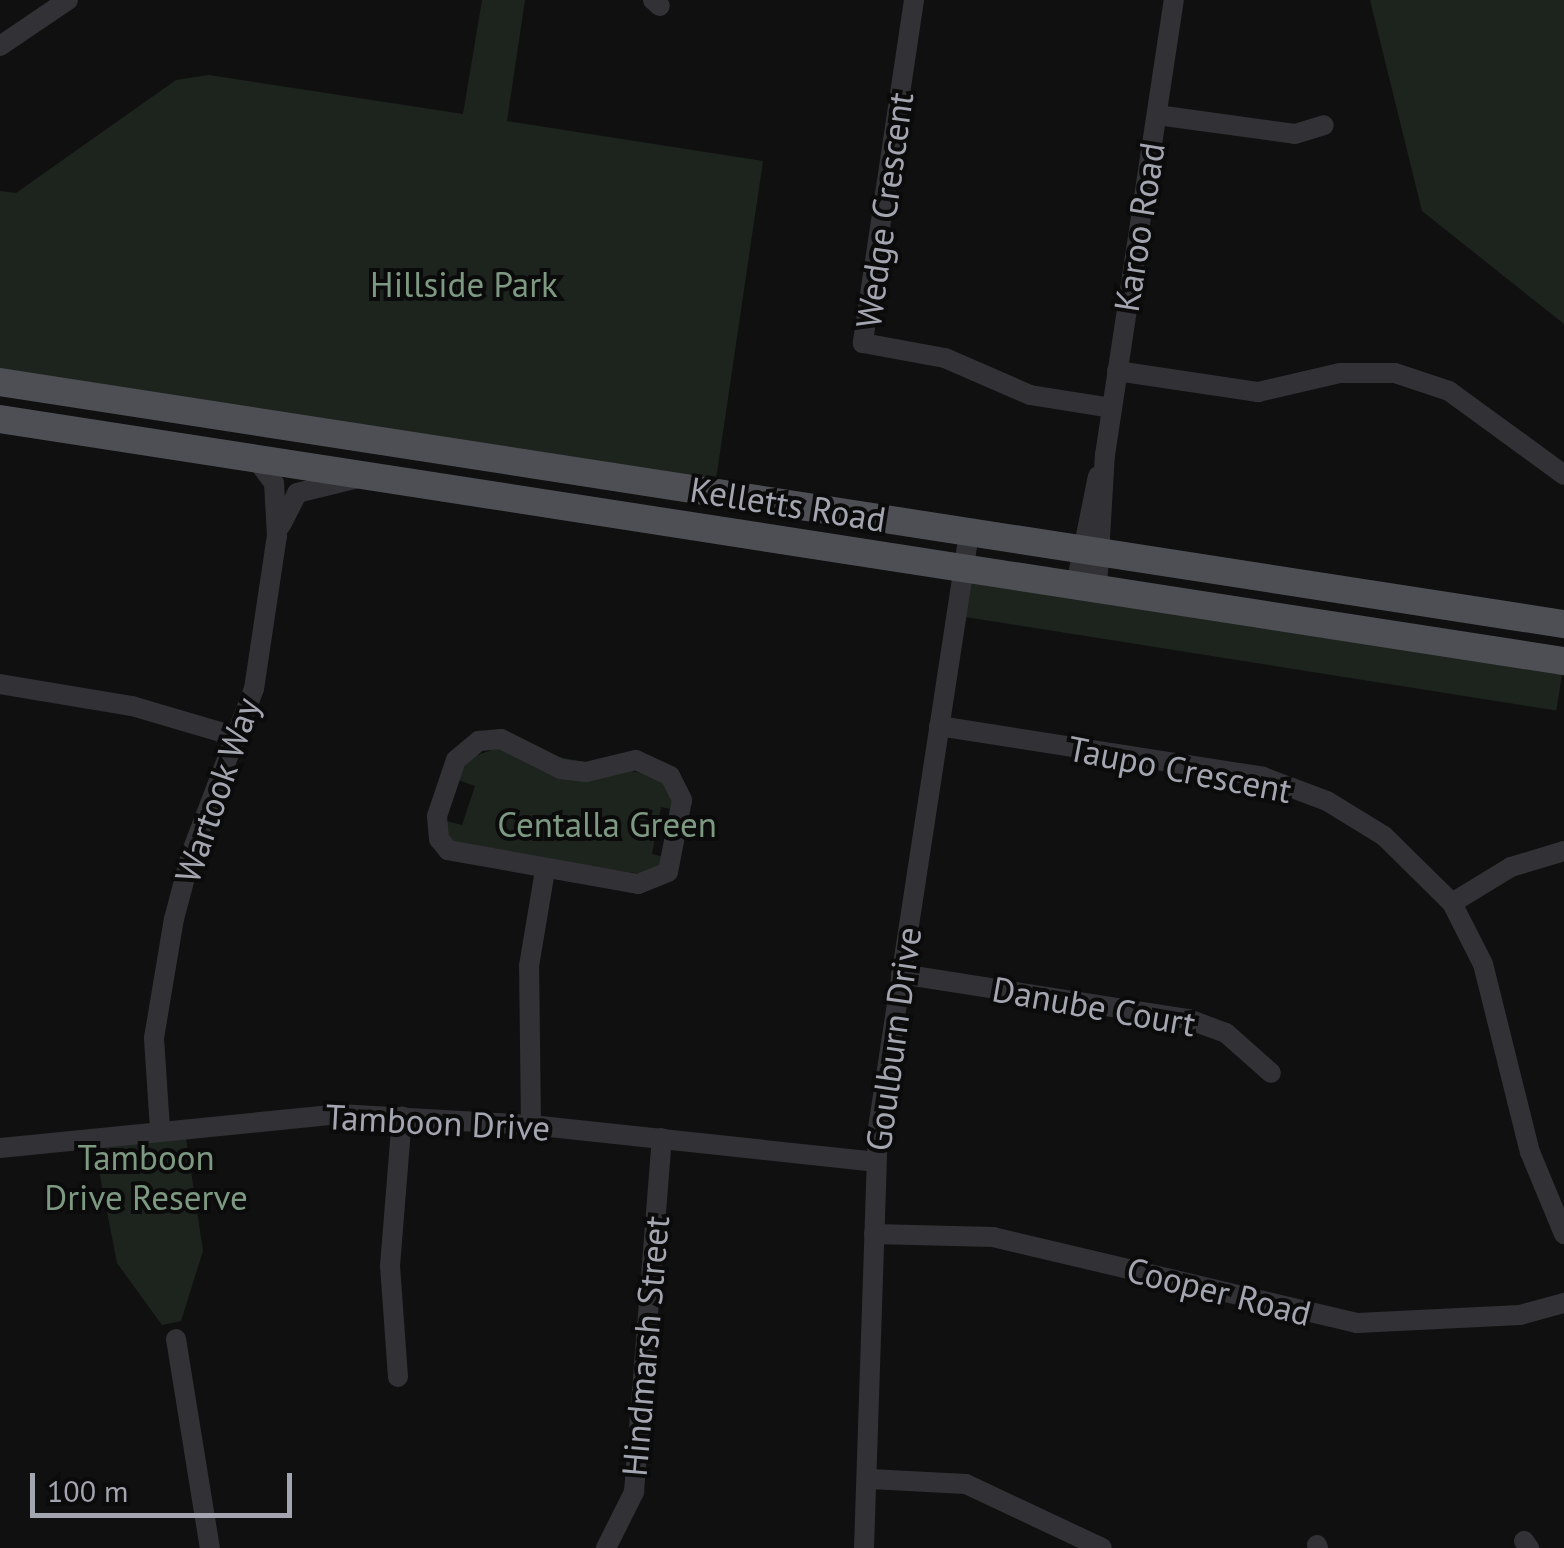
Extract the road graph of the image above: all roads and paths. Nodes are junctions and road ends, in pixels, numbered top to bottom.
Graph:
1 (68, 0) edge
2 (914, 0) edge
3 (1174, 0) edge
4 (0, 46) edge
5 (1156, 115) junction
6 (1324, 125) dead end
7 (1117, 371) junction
8 (0, 382) edge
9 (1112, 408) junction
10 (0, 419) edge
11 (255, 458) junction
12 (1564, 475) edge
13 (369, 476) junction
14 (968, 533) junction
15 (277, 536) junction
16 (1092, 552) junction
17 (963, 570) junction
18 (1087, 587) junction
19 (1564, 624) edge
20 (1564, 661) edge
21 (0, 684) edge
22 (939, 726) junction
23 (237, 737) junction
24 (1564, 851) edge
25 (545, 870) junction
26 (1452, 903) junction
27 (901, 974) junction
28 (1271, 1073) dead end
29 (402, 1116) junction
30 (531, 1125) junction
31 (160, 1129) junction
32 (662, 1138) junction
33 (0, 1148) edge
34 (876, 1162) junction
35 (874, 1234) junction
36 (1564, 1234) edge
37 (1564, 1303) edge
38 (176, 1339) dead end
39 (398, 1377) dead end
40 (870, 1480) junction
41 (210, 1548) edge
42 (606, 1548) edge
43 (864, 1548) edge
44 (1102, 1548) edge

1 - 4 street
2 - 9 street, Wedge Crescent
3 - 5 street, Karoo Road
5 - 6 street
5 - 7 street, Karoo Road
7 - 9 street, Karoo Road
7 - 12 street
8 - 14 main road, Kelletts Road
9 - 16 street, Karoo Road
10 - 11 main road, Kelletts Road
11 - 13 main road, Kelletts Road
11 - 15 street, Wartook Way
13 - 15 street
13 - 17 main road, Kelletts Road
14 - 16 main road, Kelletts Road
14 - 17 street, Goulburn Drive
15 - 23 street, Wartook Way
16 - 18 street, Karoo Road
16 - 19 main road, Kelletts Road
17 - 18 main road, Kelletts Road
17 - 22 street, Goulburn Drive
18 - 20 main road, Kelletts Road
21 - 23 street
22 - 26 street, Taupo Crescent
22 - 27 street, Goulburn Drive
23 - 31 street, Wartook Way
24 - 26 street
25 - 25 street
25 - 30 street
26 - 36 street, Taupo Crescent
27 - 28 street, Danube Court
27 - 34 street, Goulburn Drive
29 - 30 street, Tamboon Drive
29 - 31 street, Tamboon Drive
29 - 39 street
30 - 32 street, Tamboon Drive
31 - 33 street, Tamboon Drive
32 - 34 street, Tamboon Drive
32 - 42 street, Hindmarsh Street
34 - 35 street, Goulburn Drive
35 - 37 street, Cooper Road
35 - 40 street, Goulburn Drive
38 - 41 street
40 - 43 street, Goulburn Drive
40 - 44 street

